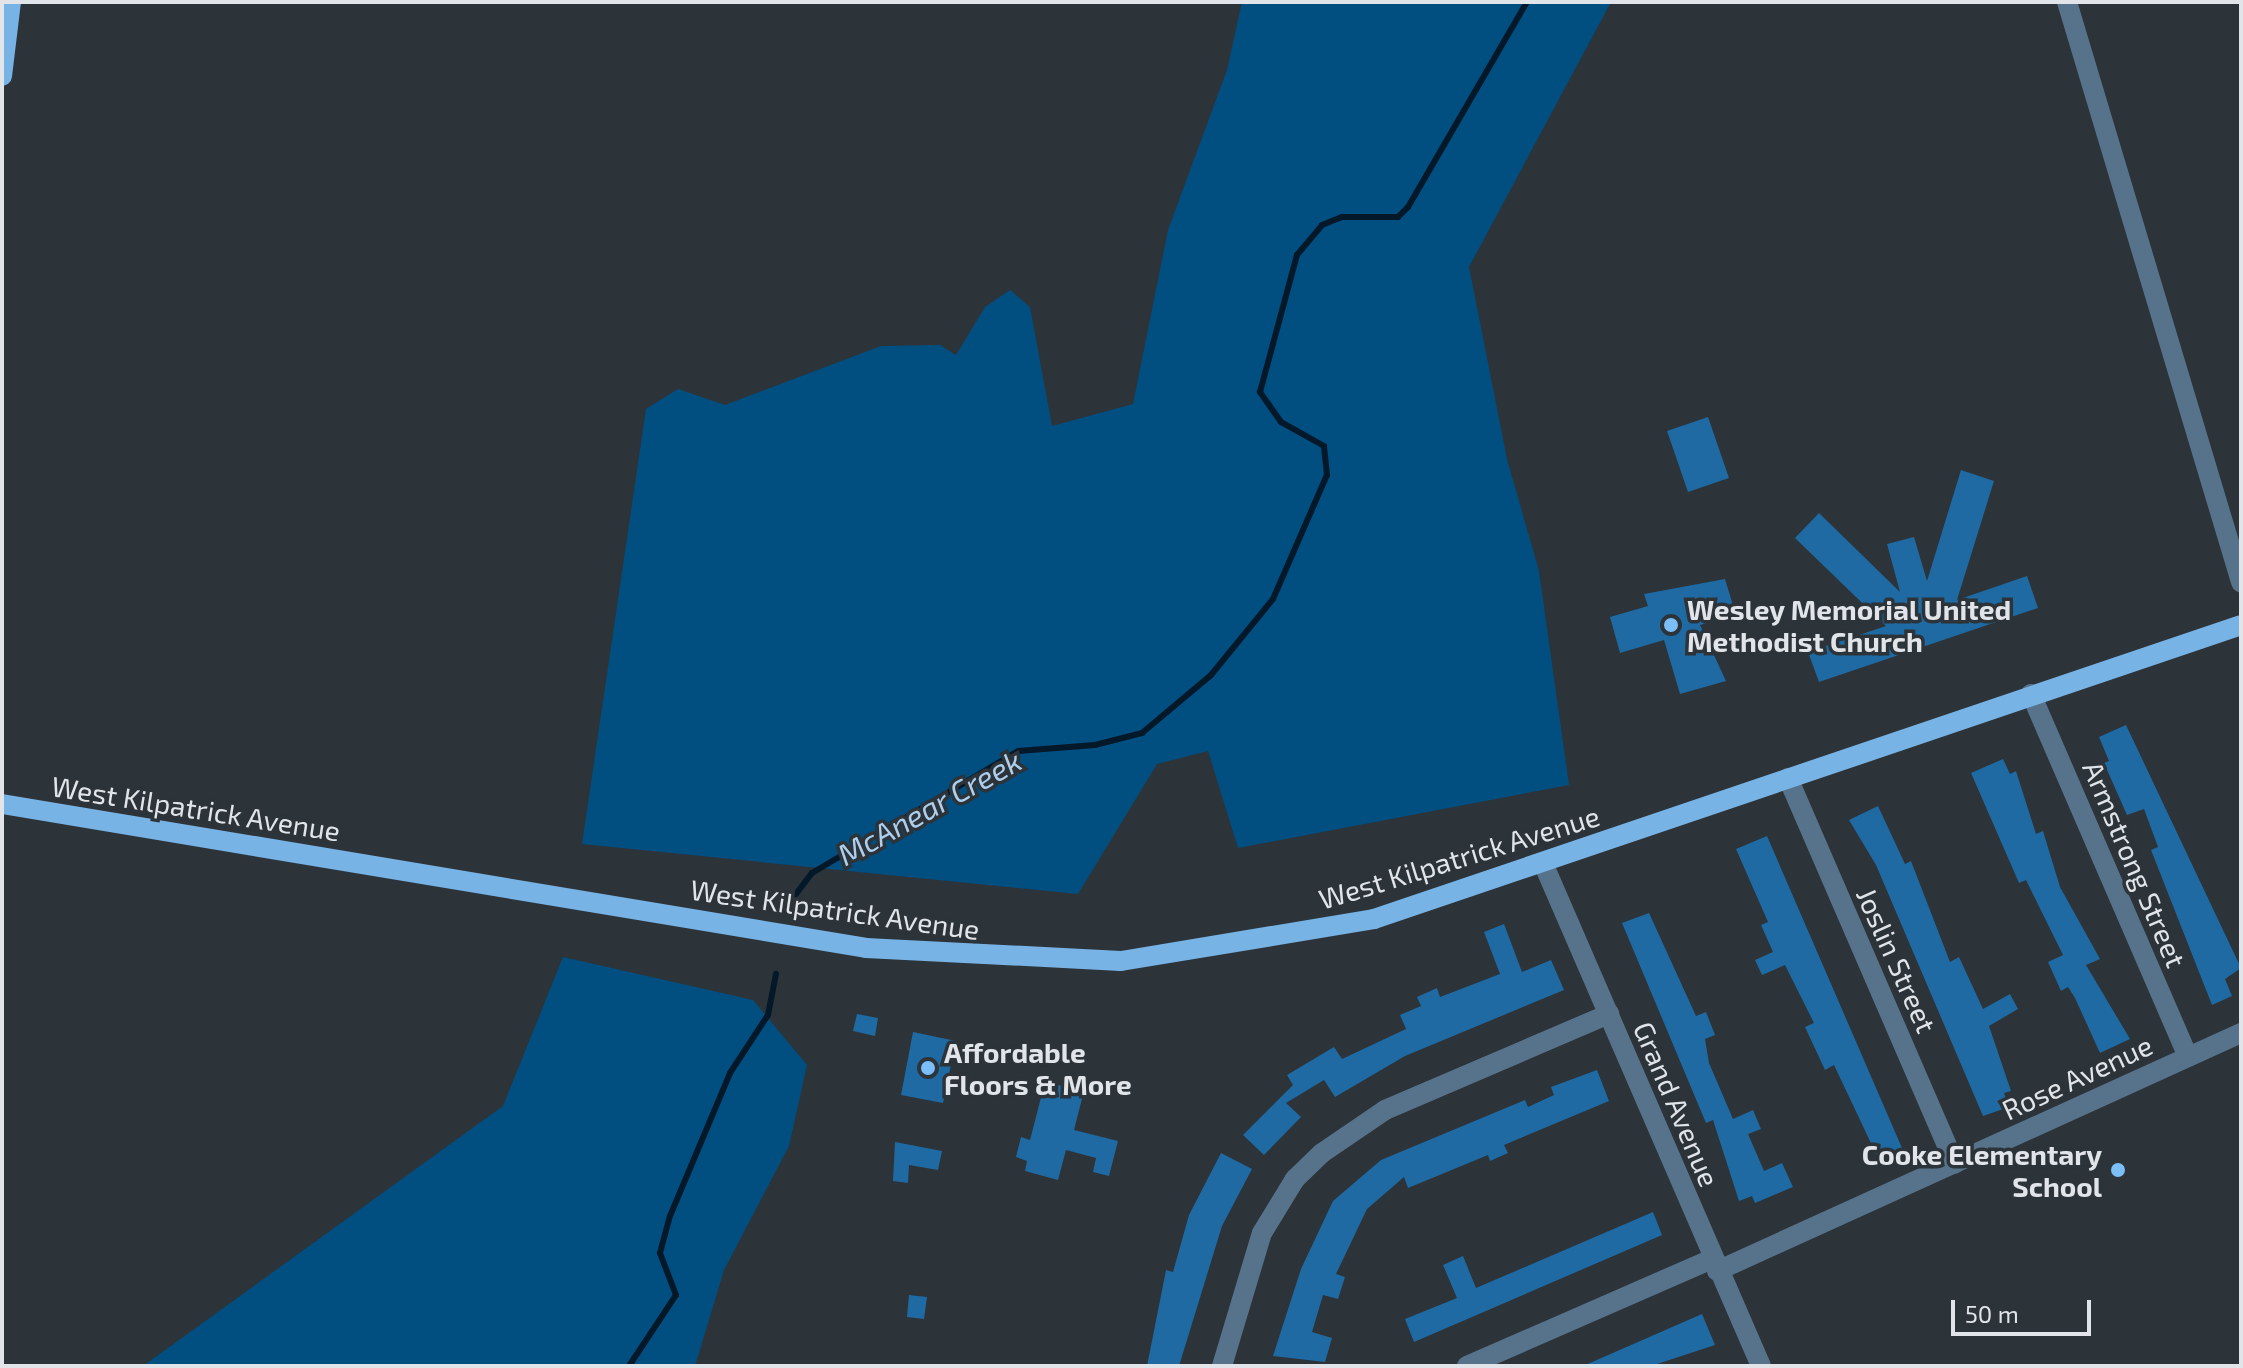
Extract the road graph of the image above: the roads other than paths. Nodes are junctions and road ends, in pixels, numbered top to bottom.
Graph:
1 (11, 2) edge
2 (2067, 2) edge
3 (2, 76) edge
4 (2241, 582) edge
5 (2241, 625) edge
6 (2031, 694) junction
7 (1788, 778) junction
8 (2, 804) edge
9 (1543, 863) junction
10 (1609, 1014) junction
11 (2241, 1033) edge
12 (2188, 1057) junction
13 (1955, 1163) junction
14 (1715, 1265) junction
15 (1222, 1366) edge
16 (1467, 1366) edge
17 (1761, 1366) edge

1 - 3 main road
2 - 4 street
5 - 6 main road, West Kilpatrick Avenue
6 - 7 main road, West Kilpatrick Avenue
6 - 12 street, Armstrong Street
7 - 9 main road, West Kilpatrick Avenue
7 - 13 street, Joslin Street
8 - 9 main road, West Kilpatrick Avenue
9 - 10 street, Grand Avenue
10 - 14 street, Grand Avenue
10 - 15 street
11 - 12 street, Rose Avenue
12 - 13 street, Rose Avenue
13 - 14 street, Rose Avenue
14 - 16 street, Rose Avenue
14 - 17 street, Grand Avenue

